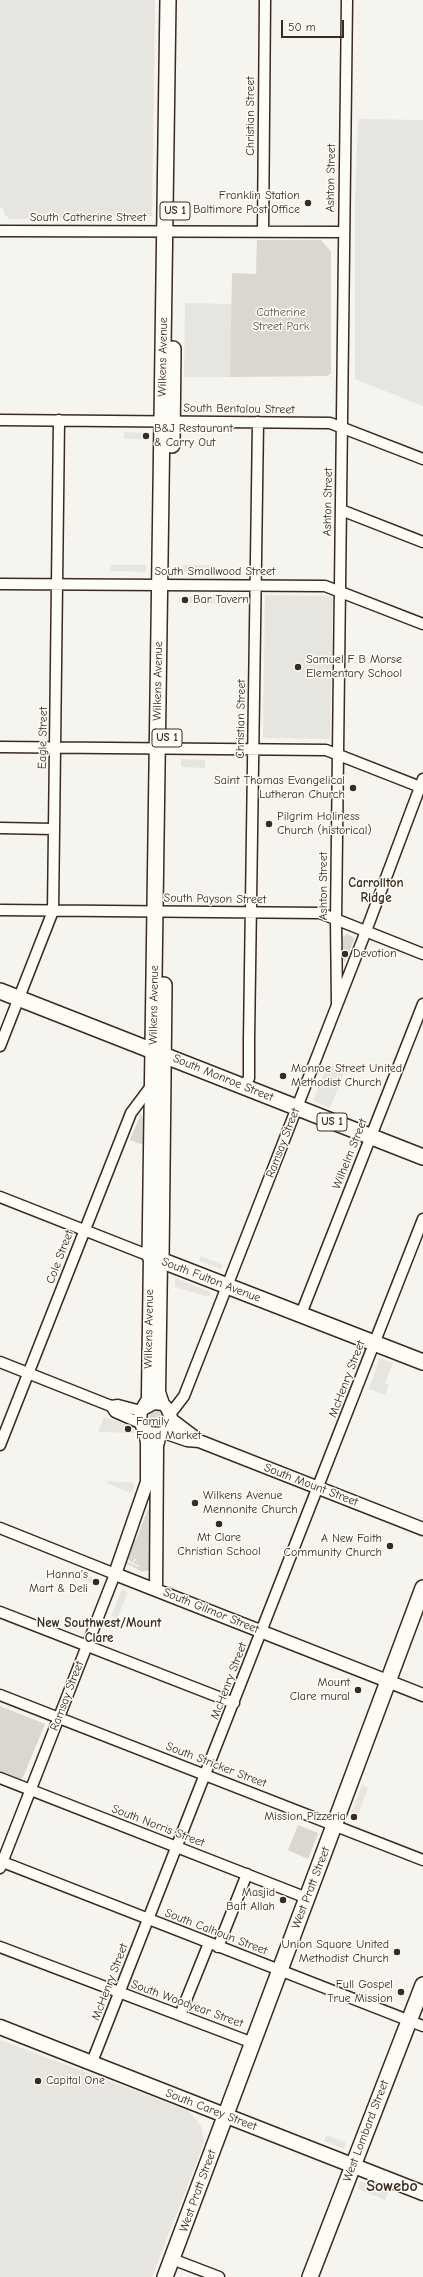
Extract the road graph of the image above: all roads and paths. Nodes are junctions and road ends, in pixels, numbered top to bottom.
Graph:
1 (168, 0) edge
2 (178, 0) edge
3 (265, 0) edge
4 (346, 0) edge
5 (0, 231) edge
6 (170, 232) junction
7 (263, 232) junction
8 (344, 232) junction
9 (0, 420) edge
10 (59, 420) junction
11 (167, 422) junction
12 (258, 422) junction
13 (342, 427) junction
14 (423, 460) edge
15 (341, 510) junction
16 (423, 542) edge
17 (0, 584) edge
18 (57, 584) junction
19 (164, 585) junction
20 (256, 585) junction
21 (340, 592) junction
22 (423, 624) edge
23 (0, 747) edge
24 (56, 748) junction
25 (162, 748) junction
26 (253, 749) junction
27 (338, 755) junction
28 (422, 785) edge
29 (0, 828) edge
30 (54, 829) junction
31 (0, 910) edge
32 (53, 911) junction
33 (160, 911) junction
34 (251, 912) junction
35 (336, 920) junction
36 (366, 931) junction
37 (423, 954) edge
38 (0, 991) edge
39 (19, 998) junction
40 (337, 1004) junction
41 (423, 1004) edge
42 (0, 1046) edge
43 (158, 1053) junction
44 (152, 1084) junction
45 (244, 1087) junction
46 (297, 1108) junction
47 (370, 1137) junction
48 (423, 1157) edge
49 (0, 1197) edge
50 (423, 1219) edge
51 (84, 1230) junction
52 (156, 1258) junction
53 (227, 1286) junction
54 (301, 1314) junction
55 (375, 1343) junction
56 (0, 1362) edge
57 (423, 1362) edge
58 (28, 1373) junction
59 (168, 1412) junction
60 (142, 1418) junction
61 (162, 1433) junction
62 (200, 1441) junction
63 (0, 1445) edge
64 (318, 1488) junction
65 (142, 1501) joint
66 (0, 1528) edge
67 (423, 1529) edge
68 (115, 1574) junction
69 (423, 1588) edge
70 (156, 1590) junction
71 (0, 1612) edge
72 (262, 1631) junction
73 (87, 1646) junction
74 (389, 1682) junction
75 (0, 1695) edge
76 (423, 1695) edge
77 (234, 1703) junction
78 (59, 1718) junction
79 (206, 1775) junction
80 (0, 1778) edge
81 (30, 1790) junction
82 (335, 1825) junction
83 (177, 1847) junction
84 (423, 1860) edge
85 (1, 1864) edge
86 (247, 1874) junction
87 (307, 1898) junction
88 (149, 1920) junction
89 (214, 1945) junction
90 (0, 1947) edge
91 (280, 1971) junction
92 (423, 1985) edge
93 (120, 1994) junction
94 (180, 2015) junction
95 (416, 2024) edge
96 (0, 2027) edge
97 (253, 2043) junction
98 (92, 2062) junction
99 (226, 2116) junction
100 (353, 2165) junction
101 (423, 2193) edge
102 (172, 2259) junction
103 (166, 2277) edge
104 (219, 2277) edge
105 (310, 2277) edge

1 - 6 main road, Wilkens Avenue / US 1
2 - 6 main road, Wilkens Avenue / US 1
3 - 7 street, Christian Street
4 - 8 street, Ashton Street
5 - 6 street, South Catherine Street
6 - 7 street, South Catherine Street
6 - 11 main road, Wilkens Avenue / US 1
7 - 8 street, South Catherine Street
8 - 13 street, Ashton Street
9 - 10 street, South Bentalou Street
10 - 11 street, South Bentalou Street
10 - 18 street, Eagle Street
11 - 12 street, South Bentalou Street
11 - 19 main road, Wilkens Avenue / US 1
12 - 13 street, South Bentalou Street
12 - 20 street, Christian Street
13 - 14 street, South Bentalou Street
13 - 15 street, Ashton Street
15 - 16 street
15 - 21 street, Ashton Street
17 - 18 street, South Smallwood Street
18 - 19 street, South Smallwood Street
18 - 24 street, Eagle Street
19 - 20 street, South Smallwood Street
19 - 25 main road, Wilkens Avenue / US 1
20 - 21 street, South Smallwood Street
20 - 26 street, Christian Street
21 - 22 street, South Smallwood Street
21 - 27 street, Ashton Street
23 - 24 street
24 - 25 street
24 - 30 street, Eagle Street
25 - 26 street
25 - 33 main road, Wilkens Avenue / US 1
26 - 27 street
26 - 34 street, Christian Street
27 - 28 street
27 - 35 street, Ashton Street
28 - 36 street, Ramsay Street
29 - 30 street
30 - 32 street, Eagle Street
31 - 32 street, South Payson Street
32 - 33 street, South Payson Street
32 - 39 street, Eagle Street
33 - 34 street, South Payson Street
33 - 43 main road, Wilkens Avenue / US 1
34 - 35 street, South Payson Street
34 - 45 street, Christian Street
35 - 36 street, South Payson Street
35 - 40 street, Ashton Street
36 - 37 street, South Payson Street
36 - 40 street, Ramsay Street
38 - 39 main road, South Monroe Street
39 - 42 street, Eagle Street
39 - 43 main road, South Monroe Street
40 - 46 street, Ramsay Street
41 - 47 street, Wilhelm Street
43 - 44 main road, Wilkens Avenue / US 1
43 - 45 main road, South Monroe Street / US 1
43 - 52 main road, Wilkens Avenue
44 - 51 street, Cole Street
44 - 52 main road, Wilkens Avenue / US 1
45 - 46 main road, South Monroe Street / US 1
46 - 47 main road, South Monroe Street / US 1
46 - 53 street, Ramsay Street
47 - 48 main road, South Monroe Street / US 1
47 - 54 street, Wilhelm Street
49 - 51 street, South Fulton Avenue
50 - 55 street, McHenry Street
51 - 52 street, South Fulton Avenue
51 - 58 street, Cole Street
52 - 53 main road, South Fulton Avenue
52 - 59 street, Wilkens Avenue
52 - 60 street, Wilkens Avenue
53 - 54 main road, South Fulton Avenue
53 - 59 street, Ramsay Street
54 - 55 main road, South Fulton Avenue
55 - 57 main road, South Fulton Avenue
55 - 64 street, McHenry Street
56 - 58 street
58 - 60 street
58 - 63 street, Cole Street
59 - 60 street
59 - 61 street
59 - 62 street, South Mount Street
60 - 61 street, South Mount Street
60 - 65 street, Wilkens Avenue
61 - 62 street, South Mount Street
61 - 70 street
62 - 64 street, South Mount Street
64 - 67 street, South Mount Street
64 - 72 street, McHenry Street
65 - 68 street, Ramsay Street
66 - 68 street, South Gilmor Street
68 - 70 street, South Gilmor Street
68 - 73 street, Ramsay Street
69 - 74 main road, West Pratt Street
70 - 72 street, South Gilmor Street
71 - 73 street
72 - 74 street, South Gilmor Street
72 - 77 street, McHenry Street
73 - 77 street
73 - 78 street, Ramsay Street
74 - 76 street, South Gilmor Street
74 - 82 main road, West Pratt Street
75 - 78 street, South Stricker Street
77 - 79 street, McHenry Street
78 - 79 street, South Stricker Street
78 - 81 street, Ramsay Street
79 - 82 street, South Stricker Street
79 - 83 street, McHenry Street
80 - 81 street, South Norris Street
81 - 83 street, South Norris Street
81 - 85 street, Ramsay Street
82 - 84 street, South Stricker Street
82 - 87 main road, West Pratt Street
83 - 86 street, South Norris Street
83 - 88 street, McHenry Street
85 - 88 street, South Calhoun Street
86 - 87 street, South Norris Street
86 - 89 street
87 - 91 main road, West Pratt Street
88 - 89 street, South Calhoun Street
88 - 93 street, McHenry Street
89 - 91 street, South Calhoun Street
89 - 94 street
90 - 93 street, South Woodyear Street
91 - 95 street, South Calhoun Street
91 - 97 main road, West Pratt Street
92 - 95 main road, West Lombard Street
93 - 94 street, South Woodyear Street
93 - 98 street, McHenry Street
94 - 97 street, South Woodyear Street
95 - 100 main road, West Lombard Street
96 - 98 main road, South Carey Street
97 - 99 main road, West Pratt Street
98 - 99 main road, South Carey Street
99 - 100 main road, South Carey Street
99 - 102 main road, West Pratt Street
100 - 101 main road, South Carey Street
100 - 105 main road, West Lombard Street
102 - 103 main road, West Pratt Street
102 - 104 street

